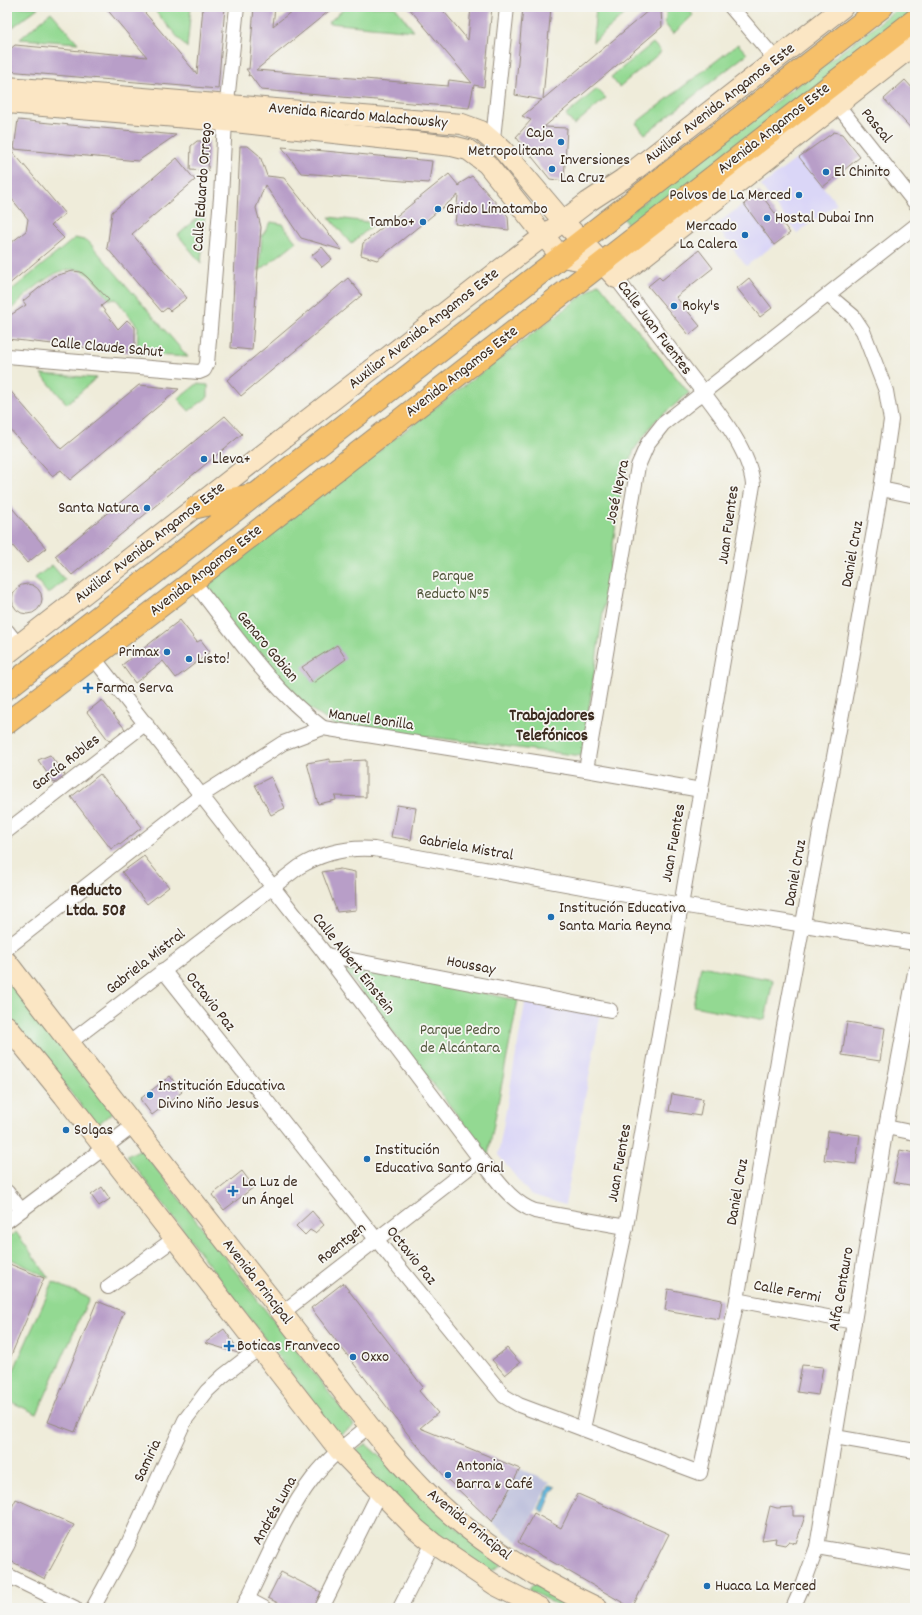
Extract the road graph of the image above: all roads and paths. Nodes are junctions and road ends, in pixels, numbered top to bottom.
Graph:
1 (237, 7) edge
2 (507, 7) edge
3 (731, 7) edge
4 (843, 7) edge
5 (882, 7) edge
6 (915, 20) edge
7 (915, 44) edge
8 (776, 60) junction
9 (7, 87) edge
10 (831, 97) junction
11 (95, 102) junction
12 (7, 103) edge
13 (226, 114) junction
14 (493, 142) junction
15 (486, 164) junction
16 (915, 202) edge
17 (563, 222) junction
18 (915, 226) edge
19 (545, 236) junction
20 (581, 242) junction
21 (561, 257) junction
22 (609, 271) junction
23 (828, 295) junction
24 (7, 356) edge
25 (204, 370) joint
26 (704, 393) junction
27 (881, 489) junction
28 (256, 494) junction
29 (915, 496) edge
30 (197, 507) junction
31 (193, 581) junction
32 (11, 643) edge
33 (93, 657) junction
34 (7, 688) edge
35 (7, 723) edge
36 (146, 723) junction
37 (323, 728) junction
38 (586, 770) junction
39 (701, 790) junction
40 (202, 795) junction
41 (7, 831) edge
42 (272, 887) junction
43 (681, 905) junction
44 (804, 924) junction
45 (915, 943) edge
46 (7, 948) edge
47 (326, 955) junction
48 (7, 962) edge
49 (163, 970) junction
50 (915, 972) edge
51 (610, 1010) dead end
52 (7, 1026) edge
53 (69, 1043) junction
54 (133, 1126) junction
55 (886, 1127) junction
56 (915, 1133) edge
57 (104, 1148) junction
58 (480, 1158) junction
59 (7, 1192) edge
60 (20, 1210) junction
61 (7, 1221) edge
62 (626, 1227) junction
63 (174, 1239) junction
64 (376, 1239) junction
65 (108, 1287) dead end
66 (737, 1300) junction
67 (282, 1312) junction
68 (854, 1322) junction
69 (259, 1348) junction
70 (369, 1426) junction
71 (583, 1429) junction
72 (835, 1437) junction
73 (339, 1450) junction
74 (915, 1451) edge
75 (700, 1473) joint
76 (380, 1491) junction
77 (433, 1543) junction
78 (817, 1548) junction
79 (518, 1564) junction
80 (915, 1564) edge
81 (7, 1575) edge
82 (504, 1589) junction
83 (245, 1604) edge
84 (75, 1608) edge
85 (93, 1608) edge
86 (264, 1608) edge
87 (322, 1608) edge
88 (400, 1608) edge
89 (540, 1608) edge
90 (598, 1608) edge
91 (793, 1608) edge

1 - 13 street, Calle Eduardo Orrego
2 - 14 street
3 - 8 street
4 - 8 street, Auxiliar Avenida Angamos Este
5 - 20 main road, Avenida Angamos Este
6 - 10 main road, Avenida Angamos Este
7 - 10 street
8 - 17 street, Auxiliar Avenida Angamos Este
9 - 11 street, Avenida Ricardo Malachowsky
10 - 16 street, Pascal
10 - 22 main road, Avenida Angamos Este
11 - 12 street, Avenida Ricardo Malachowsky
11 - 13 street, Avenida Ricardo Malachowsky
13 - 14 street, Avenida Ricardo Malachowsky
13 - 15 street, Avenida Ricardo Malachowsky
13 - 25 street, Calle Eduardo Orrego
14 - 15 street
14 - 17 street, Avenida Ricardo Malachowsky
15 - 19 street, Avenida Ricardo Malachowsky
17 - 19 street, Auxiliar Avenida Angamos Este
17 - 20 street, Avenida Ricardo Malachowsky
18 - 23 street, José Neyra
19 - 21 street, Avenida Ricardo Malachowsky
19 - 30 street, Auxiliar Avenida Angamos Este
20 - 21 main road, Avenida Angamos Este
20 - 22 street, Avenida Ricardo Malachowsky
21 - 22 street
21 - 28 main road, Avenida Angamos Este
22 - 26 street, Calle Juan Fuentes
22 - 31 main road, Avenida Angamos Este
23 - 26 street, José Neyra
23 - 27 street, Daniel Cruz
24 - 25 street, Calle Claude Sahut
26 - 38 street, José Neyra
26 - 39 street, Juan Fuentes
27 - 29 street
27 - 44 street, Daniel Cruz
28 - 30 main road
28 - 34 main road, Avenida Angamos Este
30 - 32 street, Auxiliar Avenida Angamos Este
31 - 33 main road, Avenida Angamos Este
31 - 37 street, Genaro Gobian
33 - 35 main road, Avenida Angamos Este
33 - 36 street, Calle Albert Einstein
36 - 40 street, Calle Albert Einstein
36 - 41 street, García Robles
37 - 38 street, Manuel Bonilla
37 - 40 street, Manuel Bonilla
38 - 39 street, Manuel Bonilla
39 - 43 street, Juan Fuentes
40 - 42 street, Calle Albert Einstein
40 - 46 street, Manuel Bonilla
42 - 43 street, Gabriela Mistral
42 - 47 street, Calle Albert Einstein
42 - 49 street, Gabriela Mistral
43 - 44 street, Gabriela Mistral
43 - 62 street, Juan Fuentes
44 - 45 street, Gabriela Mistral
44 - 66 street, Daniel Cruz
47 - 51 street, Houssay
47 - 58 street, Calle Albert Einstein
48 - 53 street, Avenida Principal
49 - 53 street, Gabriela Mistral
49 - 64 street, Octavio Paz
50 - 55 street, Alfa Centauro
52 - 57 street, Avenida Principal
53 - 54 street, Avenida Principal
54 - 57 street
54 - 67 street, Avenida Principal
55 - 56 street
55 - 68 street, Alfa Centauro
57 - 60 street
57 - 63 street, Avenida Principal
58 - 62 street, Calle Albert Einstein
58 - 64 street, Roentgen
59 - 60 street
60 - 61 street
62 - 71 street, Juan Fuentes
63 - 65 street
63 - 69 street, Avenida Principal
64 - 67 street, Roentgen
64 - 71 street, Octavio Paz
66 - 68 street, Calle Fermi
66 - 75 street, Daniel Cruz
67 - 70 street, Avenida Principal
68 - 72 street, Alfa Centauro
69 - 73 street, Avenida Principal
69 - 85 street, Samiria
70 - 73 street, Andrés Luna
70 - 79 street, Avenida Principal
71 - 75 street, Octavio Paz
72 - 74 street
72 - 78 street, Alfa Centauro
73 - 76 street, Avenida Principal
73 - 83 street, Andrés Luna
76 - 77 street, Avenida Principal
76 - 87 street
77 - 82 street, Avenida Principal
77 - 88 street
78 - 80 street
78 - 91 street, Alfa Centauro
79 - 82 street
79 - 90 street, Avenida Principal
81 - 84 street
82 - 89 street, Avenida Principal
83 - 86 street

